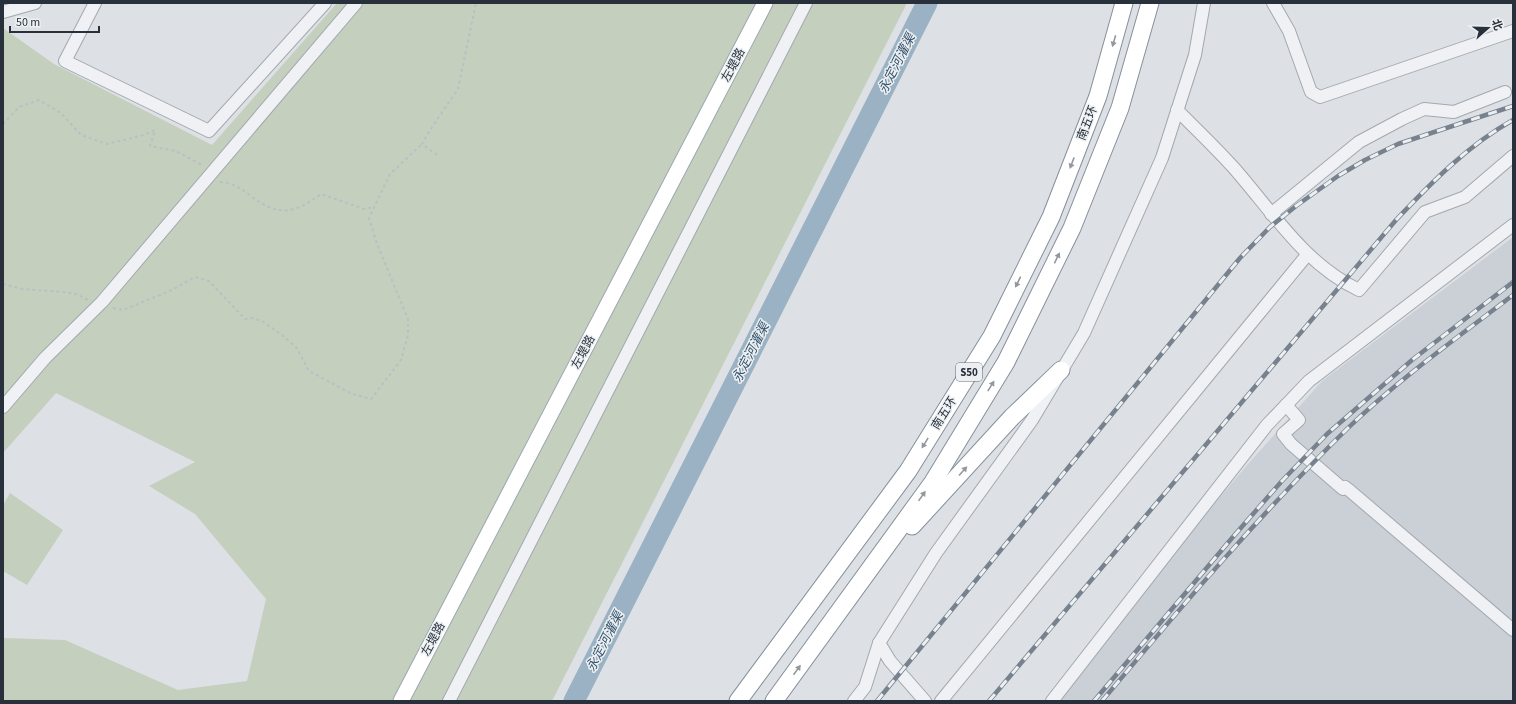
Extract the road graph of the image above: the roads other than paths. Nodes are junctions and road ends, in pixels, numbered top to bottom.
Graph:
1 (35, 3) edge
2 (95, 3) edge
3 (325, 3) edge
4 (356, 3) edge
5 (765, 3) edge
6 (806, 3) edge
7 (1124, 3) edge
8 (1150, 3) edge
9 (1204, 3) edge
10 (1273, 3) edge
11 (3, 12) edge
12 (1513, 31) edge
13 (1505, 92) dead end
14 (1177, 110) junction
15 (1513, 156) edge
16 (1270, 214) junction
17 (1513, 225) edge
18 (1307, 255) junction
19 (1061, 370) junction
20 (1286, 405) junction
21 (3, 407) edge
22 (861, 582) junction
23 (1513, 630) edge
24 (879, 643) junction
25 (401, 701) edge
26 (449, 701) edge
27 (738, 701) edge
28 (774, 701) edge
29 (854, 701) edge
30 (925, 701) edge
31 (941, 701) edge
32 (1052, 701) edge

1 - 11 street
2 - 3 street
4 - 21 street
5 - 25 main road, 左堤路
6 - 26 street
7 -> 27 highway, 南五环 / S50
22 -> 8 highway, 南五环 / S50
9 - 14 street
10 - 12 street
13 - 16 street
14 - 16 street
14 - 19 street
15 - 18 street
16 - 18 street
17 - 20 street
18 - 31 street
22 -> 19 highway
19 - 24 street
20 - 23 street
20 - 32 street
28 -> 22 highway, 南五环 / S50
24 - 29 street
24 - 30 street

